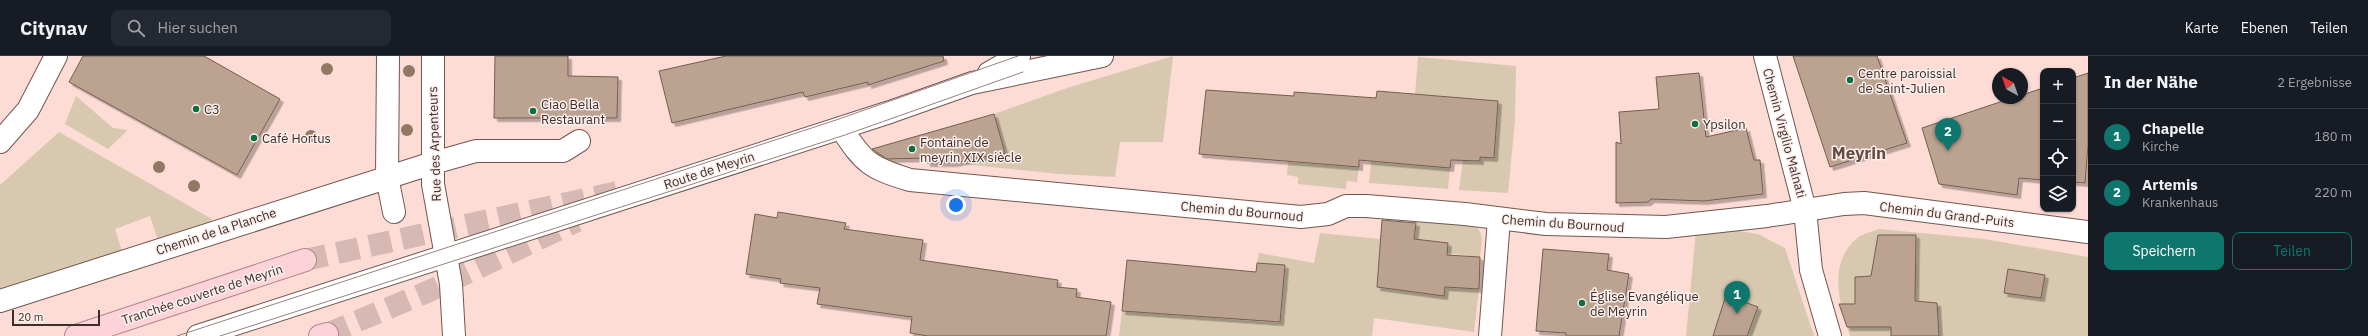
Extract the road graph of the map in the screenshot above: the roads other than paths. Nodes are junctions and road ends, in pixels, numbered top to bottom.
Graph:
1 (56, 56) edge
2 (388, 56) edge
3 (433, 56) edge
4 (1018, 56) tunnel mouth
5 (1102, 56) edge
6 (1765, 56) edge
7 (972, 83) junction
8 (840, 128) junction
9 (579, 141) dead end
10 (0, 142) edge
11 (433, 163) junction
12 (387, 177) junction
13 (1805, 210) junction
14 (394, 212) dead end
15 (1499, 219) junction
16 (2088, 232) edge
17 (446, 255) junction
18 (305, 260) tunnel mouth
19 (0, 301) edge
20 (76, 336) edge
21 (198, 336) edge
22 (454, 336) edge
23 (1490, 336) edge
24 (1830, 336) edge

1 - 10 street
2 - 12 street
3 - 11 street, Rue des Arpenteurs
4 - 7 street, Route de Meyrin
5 - 7 street, Route de Meyrin
6 - 13 street, Chemin Virgilio Malnati
7 - 8 street, Route de Meyrin
8 - 15 street, Chemin du Bournoud
8 - 17 street, Route de Meyrin
9 - 11 street, Chemin de la Planche
11 - 12 street, Chemin de la Planche
11 - 17 street, Rue des Arpenteurs
12 - 14 street
12 - 19 street, Chemin de la Planche
13 - 15 street, Chemin du Bournoud
13 - 16 street, Chemin du Grand-Puits
13 - 24 street, Chemin Virgilio Malnati
15 - 23 street
17 - 21 street, Route de Meyrin
17 - 22 street, Rue des Arpenteurs
18 - 20 main road, Tranchée couverte de Meyrin

